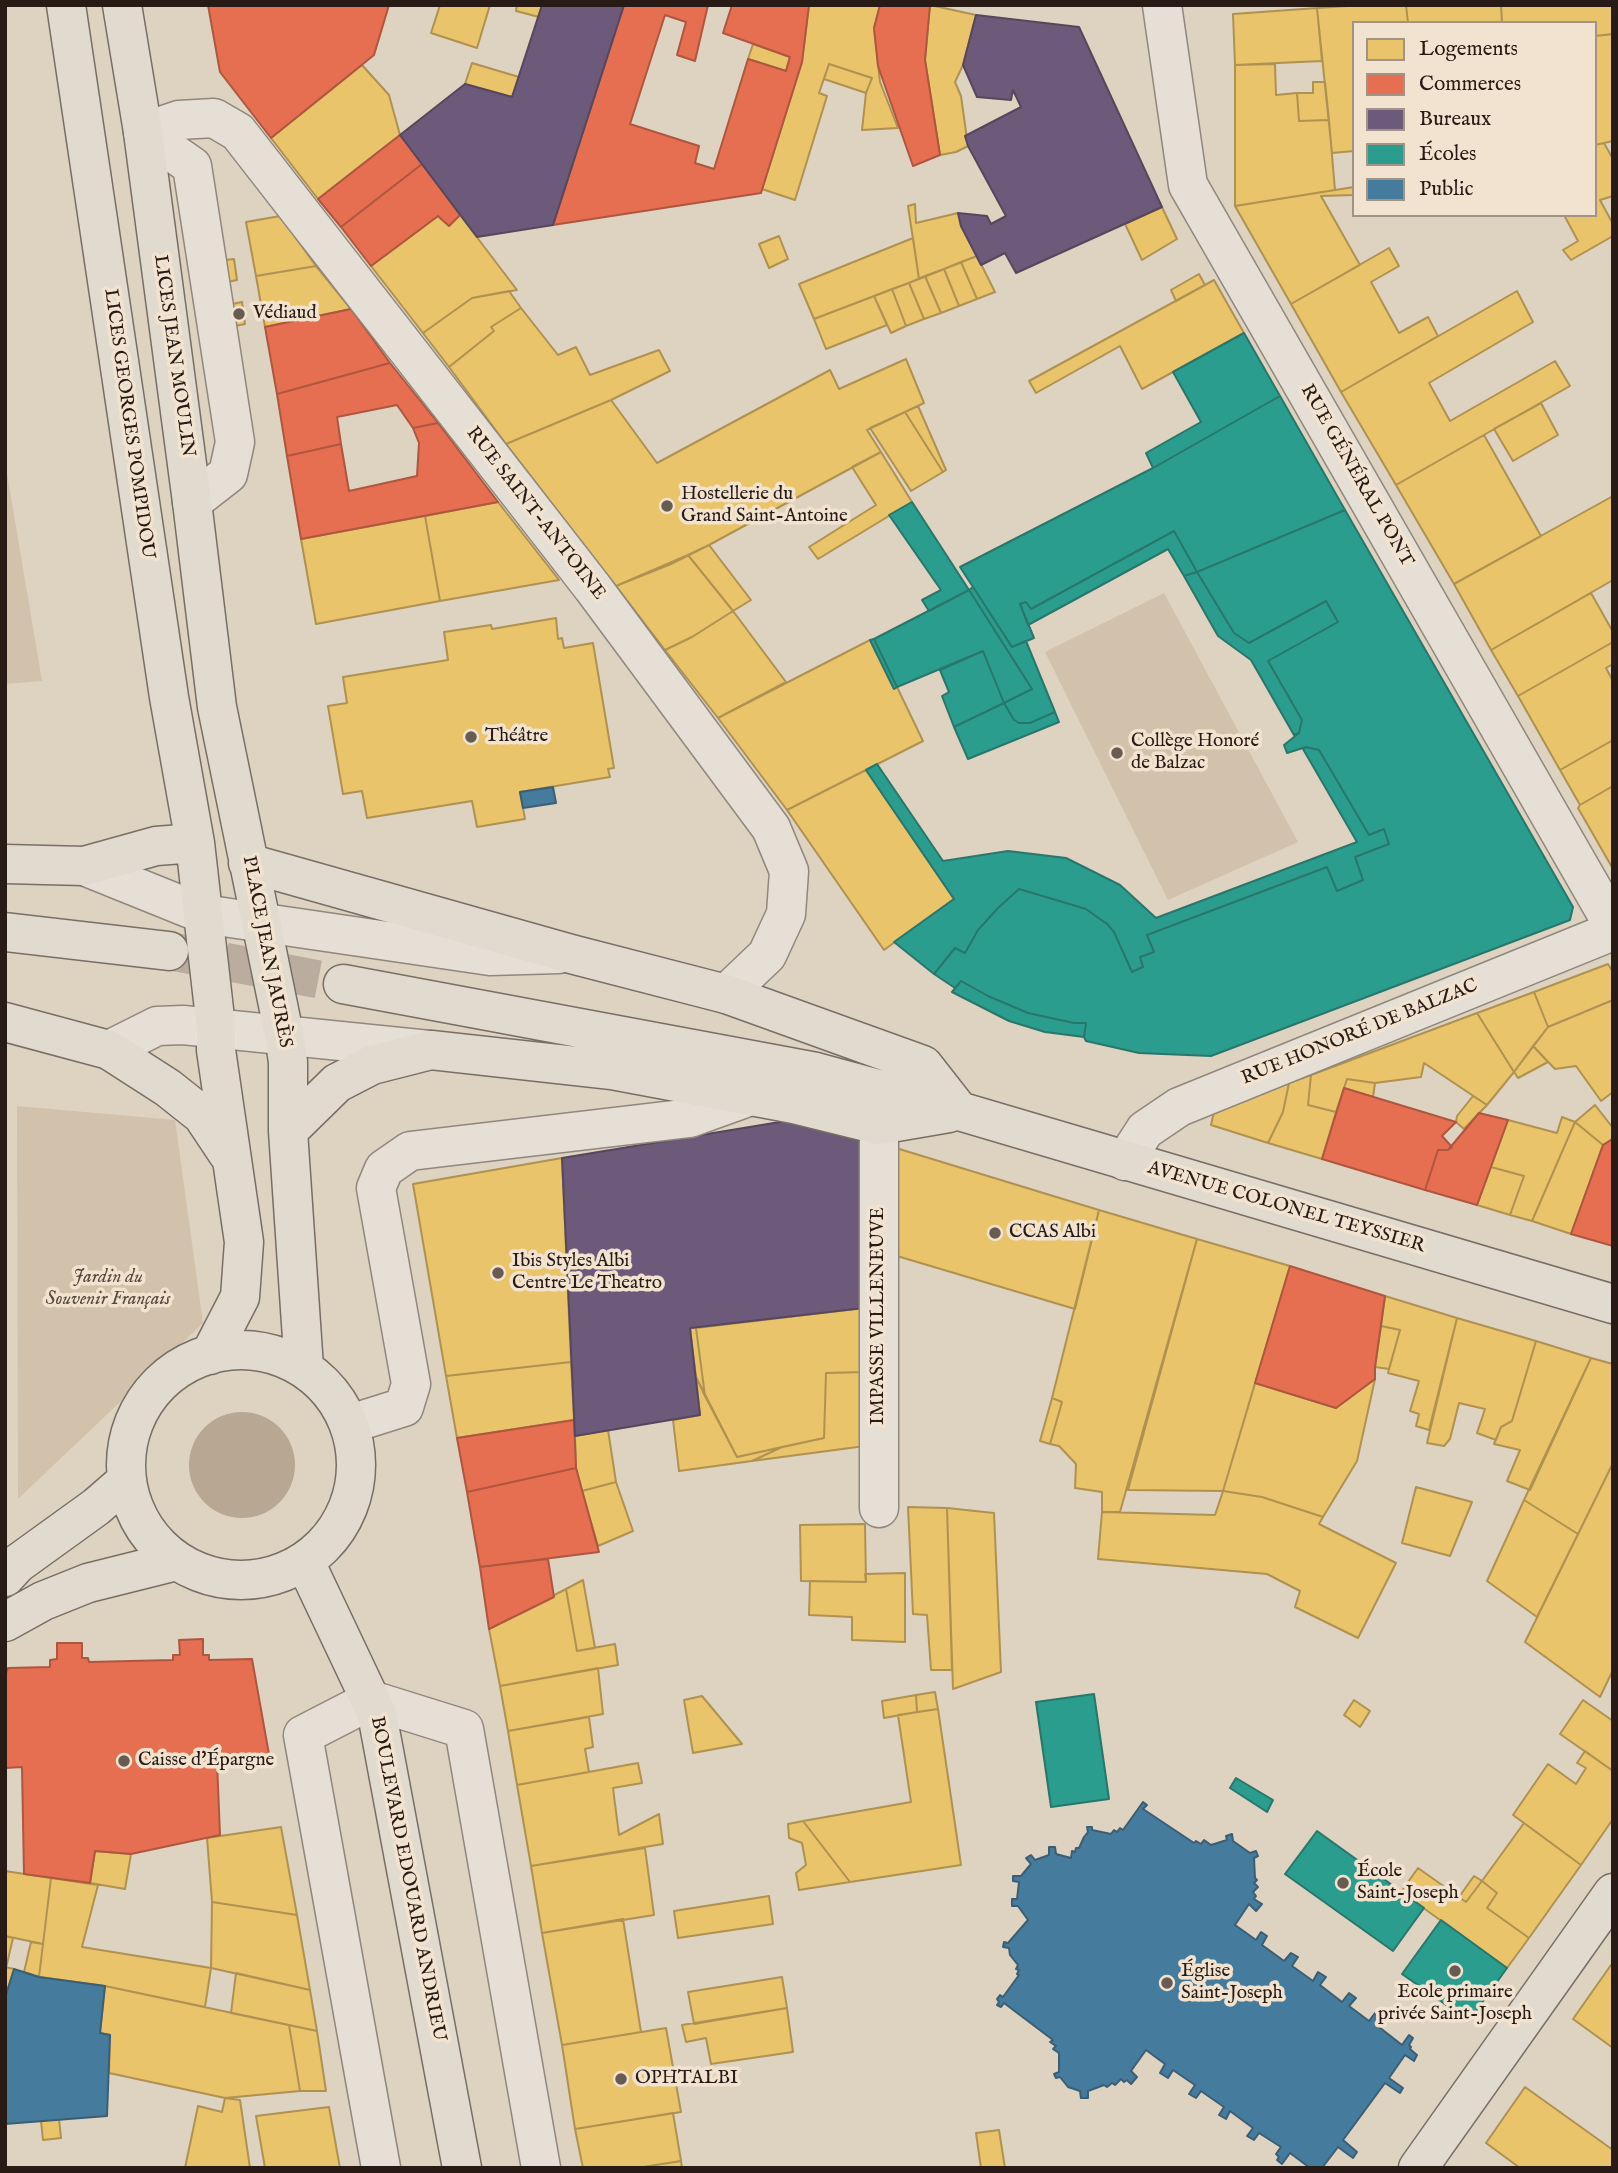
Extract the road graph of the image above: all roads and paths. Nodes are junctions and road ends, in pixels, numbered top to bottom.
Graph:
1 (66, 5) edge
2 (122, 5) edge
3 (1162, 5) edge
4 (144, 132) junction
5 (192, 502) junction
6 (217, 707) joint
7 (195, 843) junction
8 (248, 863) junction
9 (5, 864) edge
10 (84, 866) junction
11 (203, 914) junction
12 (261, 921) junction
13 (1613, 925) edge
14 (1613, 931) edge
15 (5, 932) edge
16 (169, 951) tunnel mouth
17 (571, 954) junction
18 (343, 985) tunnel mouth
19 (726, 994) junction
20 (5, 1023) edge
21 (216, 1027) junction
22 (284, 1034) junction
23 (108, 1050) junction
24 (431, 1050) junction
25 (751, 1096) junction
26 (959, 1111) junction
27 (879, 1125) junction
28 (288, 1131) junction
29 (233, 1161) junction
30 (1125, 1161) junction
31 (1613, 1304) edge
32 (210, 1355) junction
33 (304, 1368) junction
34 (349, 1424) junction
35 (126, 1481) junction
36 (879, 1508) dead end
37 (176, 1561) junction
38 (305, 1562) junction
39 (5, 1577) edge
40 (5, 1622) edge
41 (371, 1700) junction
42 (1613, 1893) edge
43 (381, 2168) edge
44 (462, 2168) edge
45 (541, 2168) edge
46 (1418, 2168) edge

1 - 7 main road, LICES GEORGES POMPIDOU
2 - 4 main road, LICES JEAN MOULIN
3 - 13 street, RUE GÉNÉRAL PONT
4 - 5 main road, LICES JEAN MOULIN
4 - 5 street
4 - 19 street, RUE SAINT-ANTOINE
5 - 6 main road, LICES JEAN MOULIN
6 - 8 main road, PLACE JEAN JAURÈS
7 - 10 main road
7 - 11 main road
8 - 12 main road, PLACE JEAN JAURÈS
8 - 17 main road
9 - 10 main road
10 - 11 street
11 - 12 street
11 - 21 main road
12 - 17 street
12 - 22 main road, PLACE JEAN JAURÈS
14 - 30 street, RUE HONORÉ DE BALZAC
15 - 16 main road
17 - 19 main road
18 - 26 main road, AVENUE COLONEL TEYSSIER
19 - 26 main road
20 - 23 main road
21 - 22 street
21 - 23 street
21 - 29 main road
22 - 24 street
22 - 28 main road, PLACE JEAN JAURÈS
23 - 29 main road
24 - 25 main road
24 - 28 main road
25 - 27 main road
25 - 34 street
26 - 27 main road
26 - 30 main road, AVENUE COLONEL TEYSSIER
27 - 36 street, IMPASSE VILLENEUVE
28 - 33 main road, PLACE JEAN JAURÈS
29 - 32 main road
30 - 31 main road, AVENUE COLONEL TEYSSIER
32 - 33 main road
32 - 35 main road
33 - 34 main road
34 - 38 main road
35 - 37 main road
35 - 39 main road
37 - 38 main road
37 - 40 main road
38 - 41 main road, BOULEVARD EDOUARD ANDRIEU
41 - 43 street
41 - 44 main road, BOULEVARD EDOUARD ANDRIEU
41 - 45 street
42 - 46 main road

